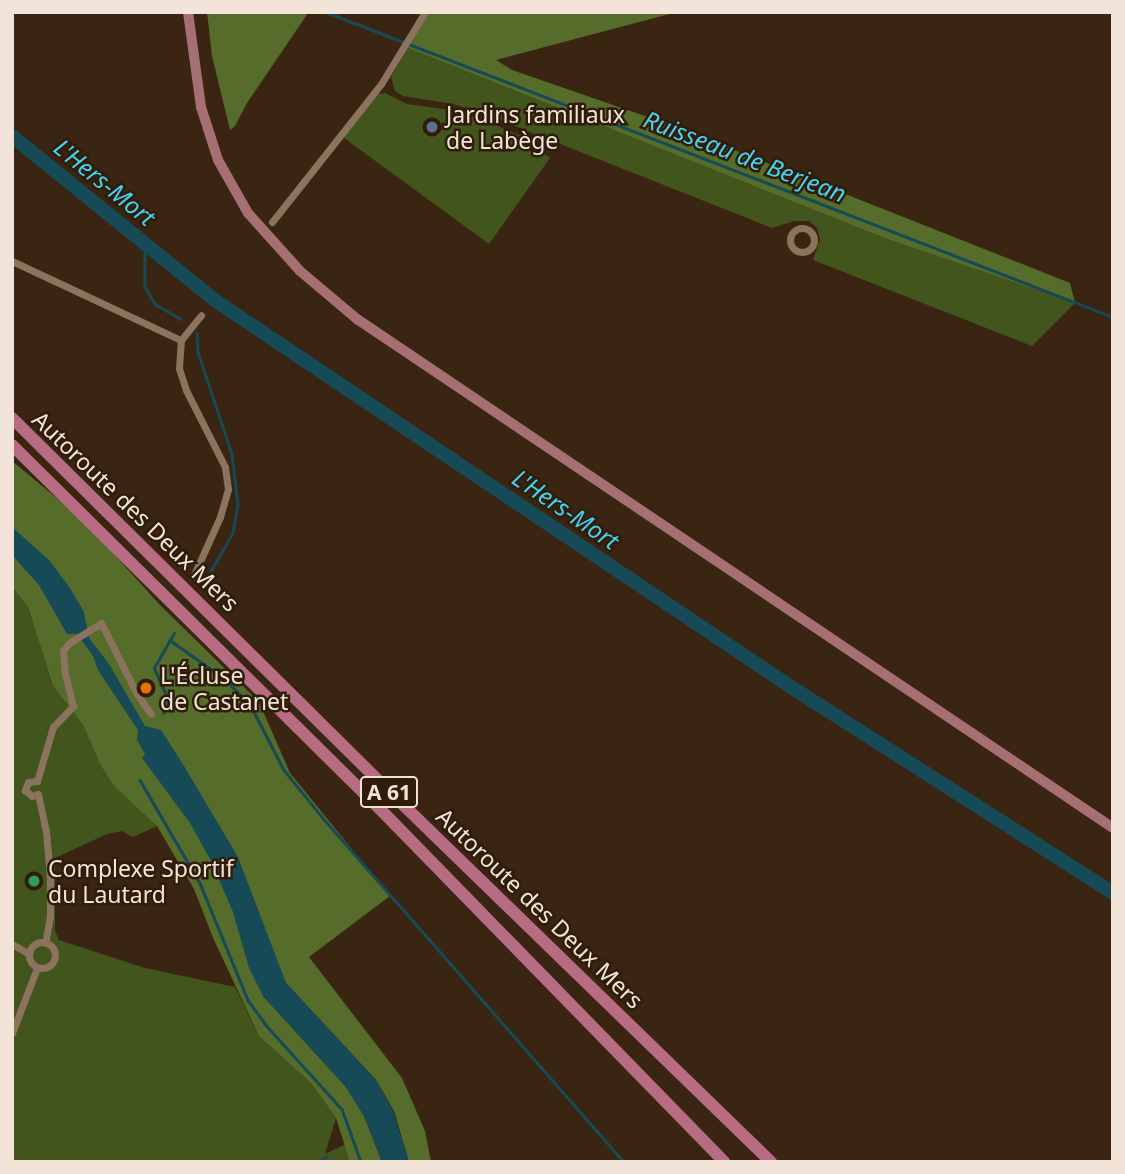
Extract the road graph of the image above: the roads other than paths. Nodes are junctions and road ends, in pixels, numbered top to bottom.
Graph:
1 (188, 12) edge
2 (425, 12) edge
3 (272, 222) dead end
4 (12, 261) edge
5 (201, 315) dead end
6 (181, 340) junction
7 (12, 418) edge
8 (12, 445) edge
9 (193, 578) dead end
10 (151, 715) dead end
11 (37, 782) junction
12 (38, 794) junction
13 (1113, 828) edge
14 (45, 943) junction
15 (12, 944) edge
16 (29, 954) junction
17 (37, 968) junction
18 (12, 1033) edge
19 (724, 1162) edge
20 (771, 1162) edge

1 - 13 main road
2 - 3 street
4 - 6 street
5 - 6 street
6 - 9 street
7 - 20 highway, Autoroute des Deux Mers / A 61
8 - 19 highway, Autoroute des Deux Mers / A 61
10 - 11 street
11 - 12 street
11 - 12 street
12 - 14 street
14 - 16 street
14 - 17 street
15 - 16 street
16 - 17 street
17 - 18 street

